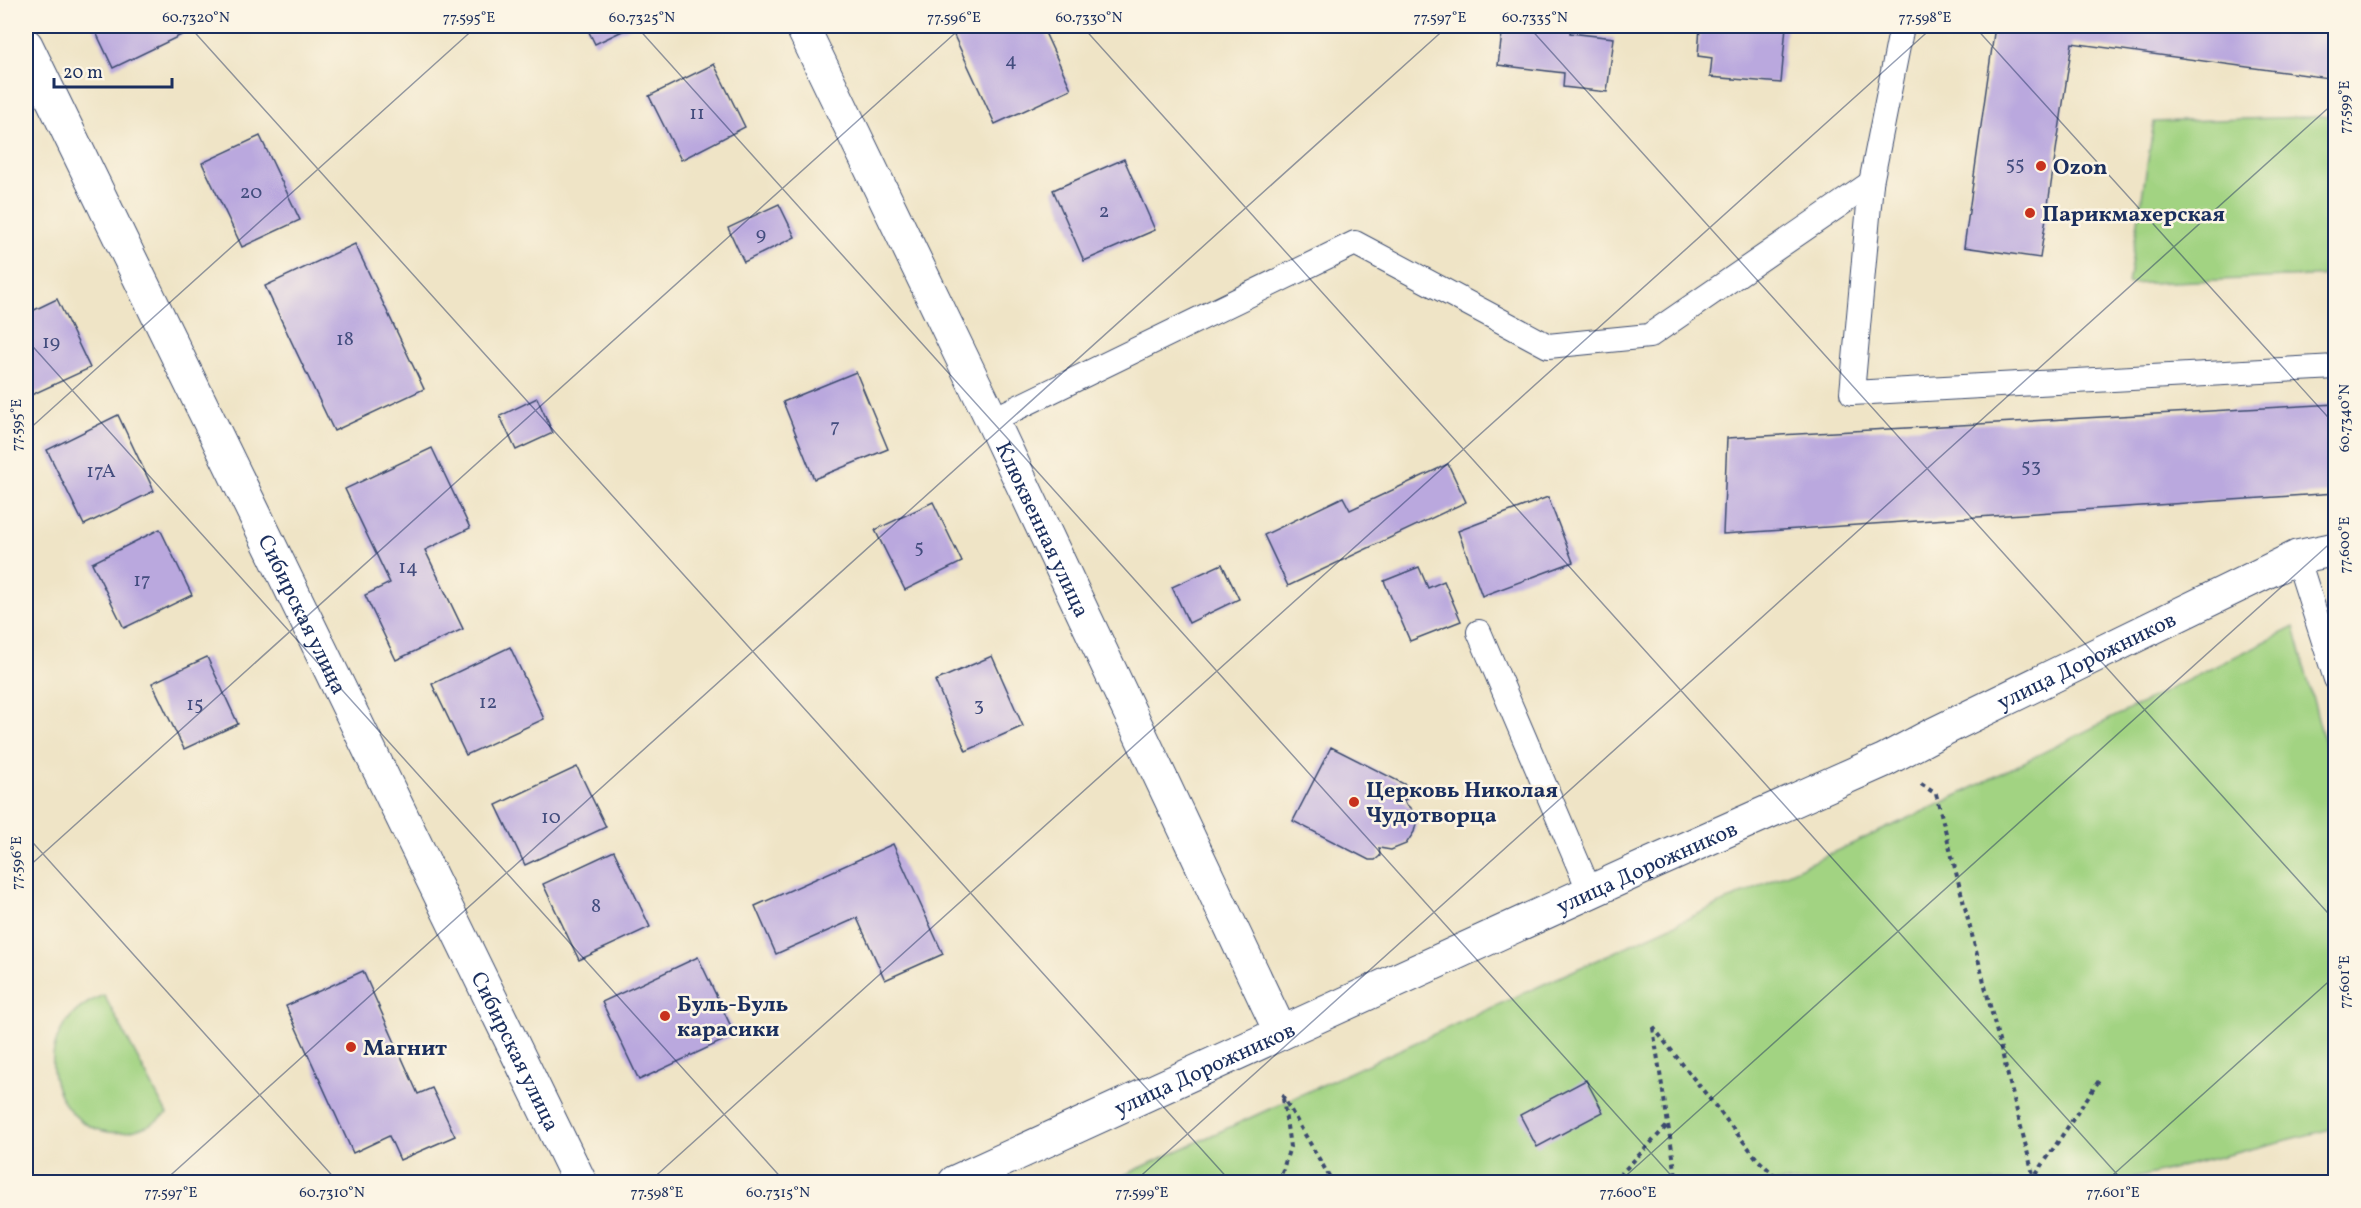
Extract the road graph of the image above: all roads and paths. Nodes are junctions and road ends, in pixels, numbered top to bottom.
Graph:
1 (802, 26) edge
2 (1902, 26) edge
3 (26, 45) edge
4 (1871, 183) junction
5 (2336, 367) edge
6 (992, 420) junction
7 (2336, 549) edge
8 (2297, 557) junction
9 (1479, 632) dead end
10 (2336, 679) edge
11 (1885, 760) junction
12 (1590, 891) junction
13 (1281, 1033) junction
14 (2100, 1079) dead end
15 (1668, 1125) junction
16 (2034, 1181) edge
17 (580, 1182) edge
18 (955, 1182) edge
19 (1279, 1182) edge
20 (1332, 1182) edge
21 (1613, 1182) edge
22 (1677, 1182) edge
23 (1782, 1182) edge

1 - 6 street, Клюквенная улица
2 - 4 lane
3 - 17 street, Сибирская улица
4 - 5 lane
4 - 6 lane
6 - 13 street, Клюквенная улица
7 - 8 street, улица Дорожников
8 - 10 lane
8 - 11 street, улица Дорожников
9 - 12 lane
11 - 12 street, улица Дорожников
11 - 16 path
12 - 13 street, улица Дорожников
13 - 18 street, улица Дорожников
14 - 16 path
15 - 21 path
15 - 22 path
15 - 23 path
19 - 20 path

